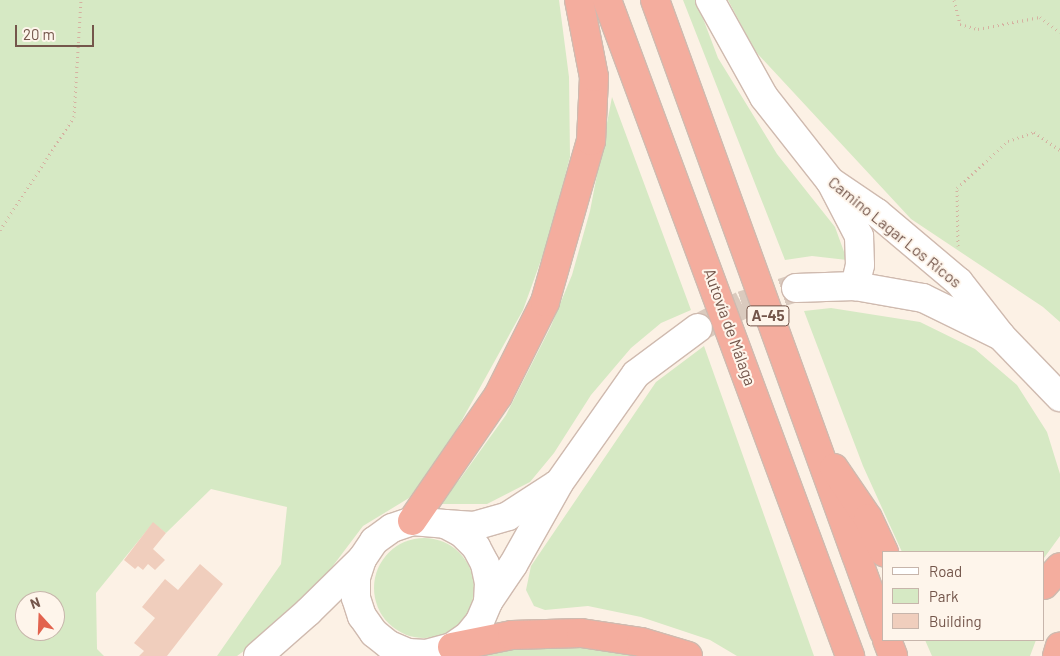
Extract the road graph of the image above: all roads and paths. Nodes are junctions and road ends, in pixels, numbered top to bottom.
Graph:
1 (80, 0) edge
2 (579, 0) edge
3 (606, 0) edge
4 (655, 0) edge
5 (710, 0) edge
6 (954, 0) edge
7 (1060, 32) edge
8 (1060, 150) edge
9 (830, 181) junction
10 (0, 230) edge
11 (959, 282) junction
12 (855, 286) junction
13 (796, 288) tunnel mouth
14 (698, 328) tunnel mouth
15 (1001, 336) junction
16 (1057, 390) edge
17 (810, 433) junction
18 (559, 483) junction
19 (412, 521) junction
20 (445, 524) junction
21 (884, 551) edge
22 (362, 559) junction
23 (1060, 567) edge
24 (1045, 584) edge
25 (488, 602) junction
26 (882, 627) edge
27 (887, 641) edge
28 (1060, 646) edge
29 (452, 647) junction
30 (414, 655) edge
31 (258, 656) edge
32 (688, 656) edge
33 (850, 656) edge
34 (893, 656) edge
35 (1057, 656) edge

1 - 10 path
2 - 19 highway
3 - 33 highway, Autovía de Málaga / A-45
4 - 17 highway, A-45
5 - 9 street, Camino Lagar Los Ricos
6 - 7 path
8 - 11 path
9 - 11 street, Camino Lagar Los Ricos
9 - 12 street
11 - 15 street, Camino Lagar Los Ricos
12 - 13 street
12 - 15 street
14 - 18 street
15 - 16 street
17 - 21 highway
17 - 26 highway, A-45
18 - 20 street
18 - 25 street
19 - 20 street
19 - 22 street
20 - 25 street
22 - 30 street
22 - 31 street
23 - 24 highway
25 - 29 street
27 - 34 highway
28 - 35 highway
29 - 30 street
29 - 32 highway

